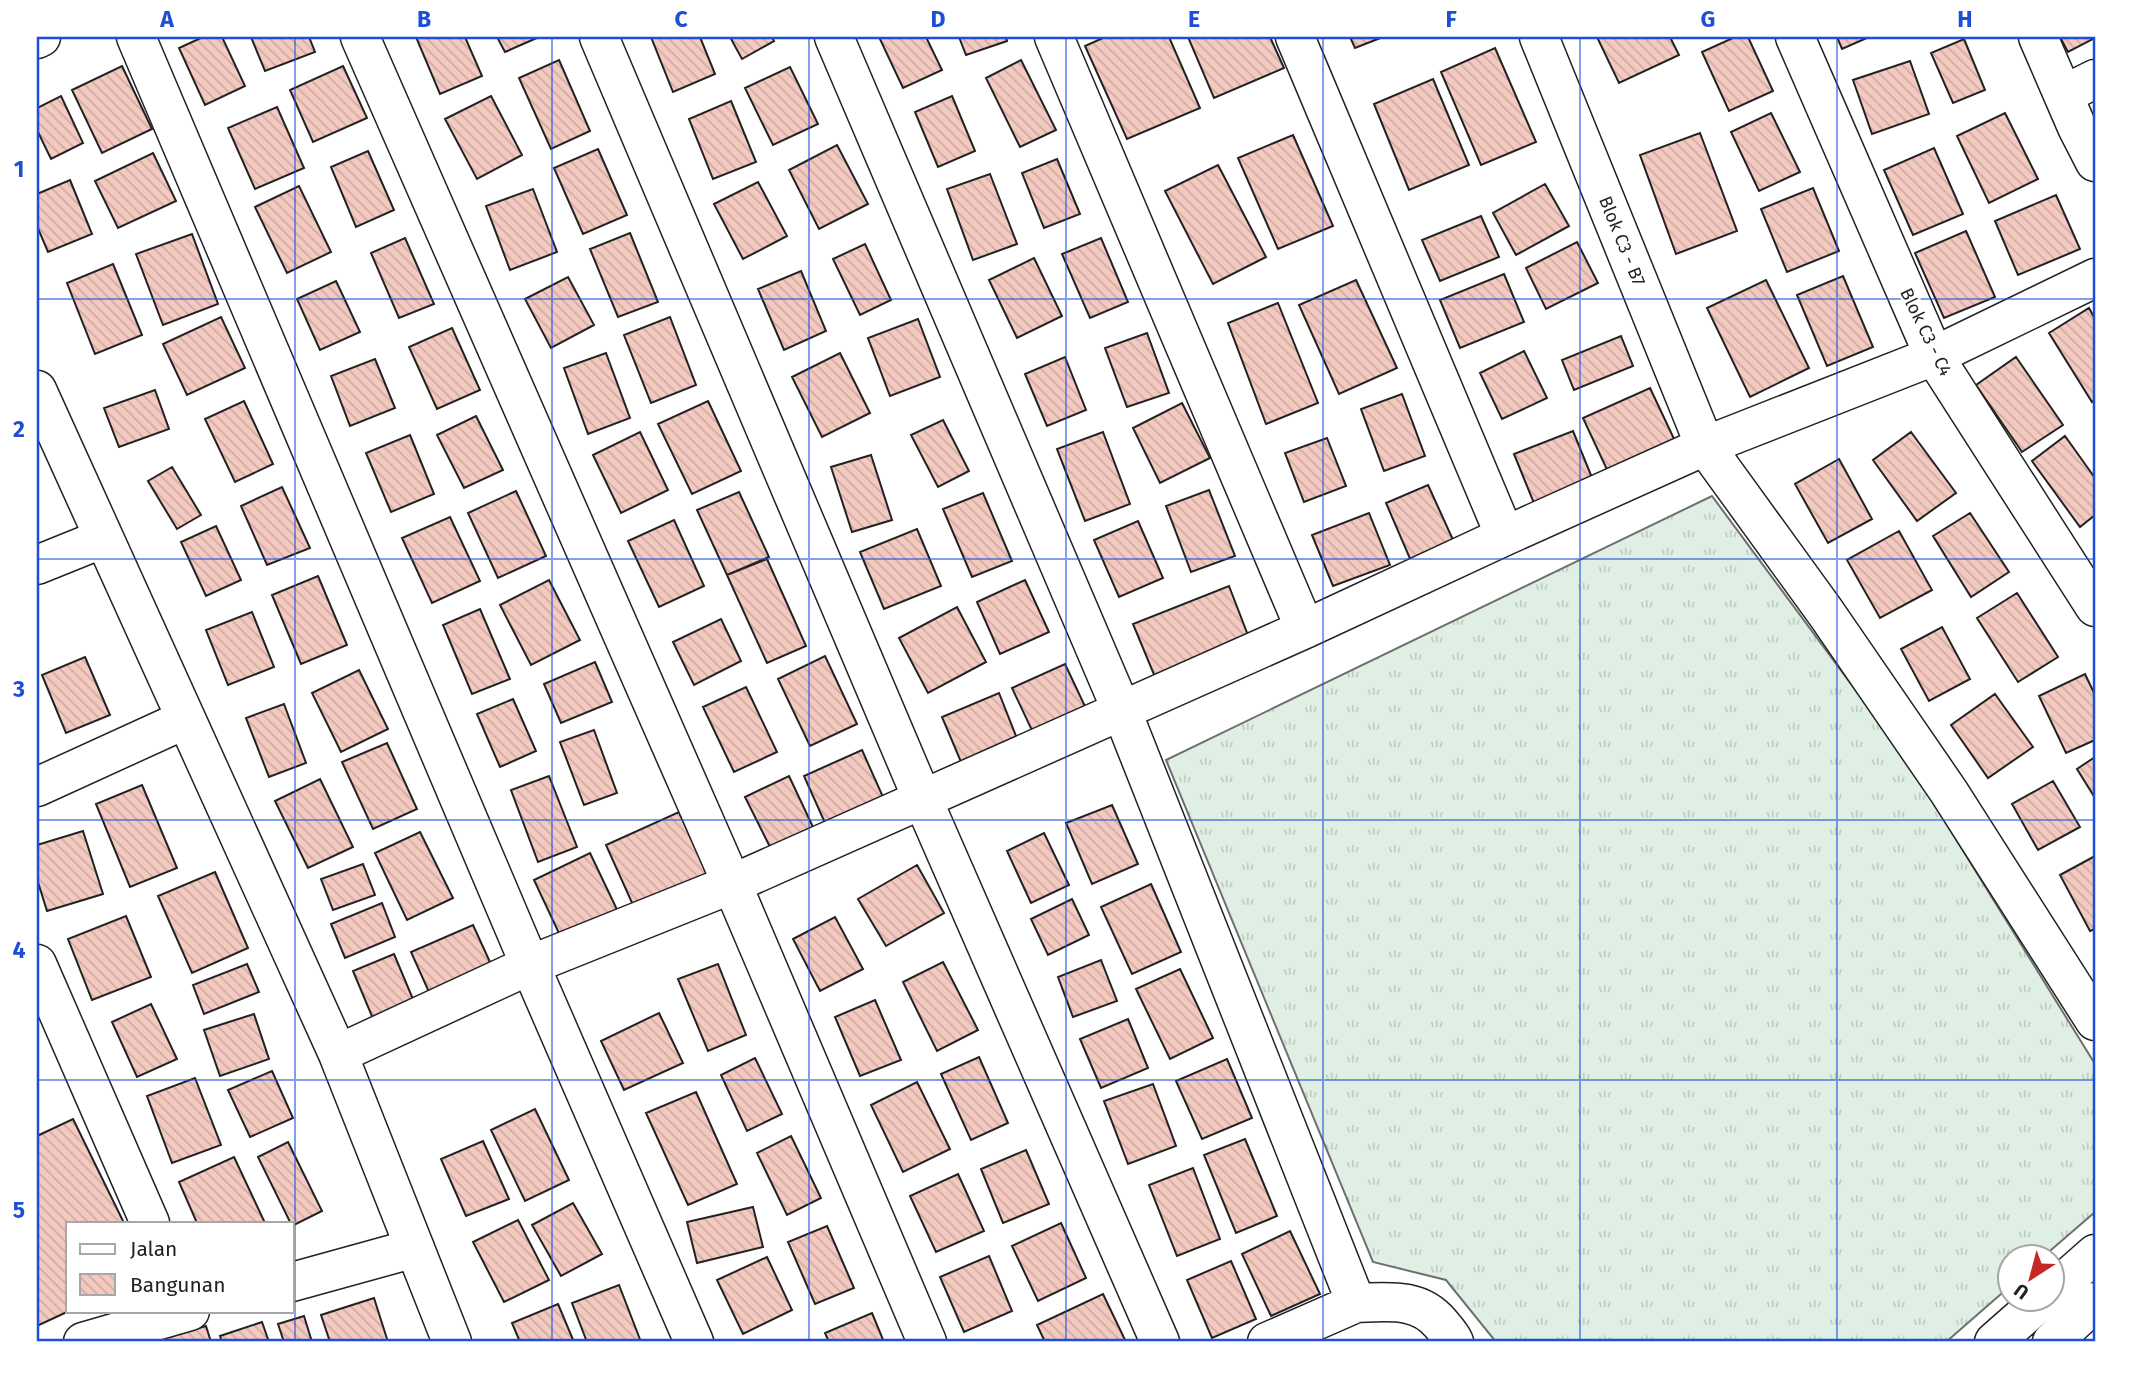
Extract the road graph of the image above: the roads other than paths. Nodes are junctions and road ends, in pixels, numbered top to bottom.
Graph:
1 (136, 37) edge
2 (360, 37) edge
3 (600, 37) edge
4 (834, 37) edge
5 (1054, 37) edge
6 (1296, 37) edge
7 (1539, 37) edge
8 (1795, 37) edge
9 (2038, 37) edge
10 (2079, 87) edge
11 (2095, 162) edge
12 (2095, 278) edge
13 (1934, 356) junction
14 (37, 390) edge
15 (1704, 446) junction
16 (1504, 536) junction
17 (104, 538) junction
18 (37, 565) edge
19 (2095, 607) edge
20 (1305, 629) junction
21 (1121, 709) junction
22 (186, 719) junction
23 (37, 787) edge
24 (922, 798) junction
25 (732, 884) junction
26 (37, 964) edge
27 (530, 965) junction
28 (48, 1020) edge
29 (2095, 1021) edge
30 (338, 1054) junction
31 (149, 1222) edge
32 (415, 1248) junction
33 (2095, 1254) edge
34 (2066, 1280) edge
35 (294, 1281) edge
36 (2095, 1302) edge
37 (1356, 1304) junction
38 (186, 1312) edge
39 (2028, 1312) edge
40 (83, 1342) edge
41 (452, 1342) edge
42 (694, 1342) edge
43 (927, 1342) edge
44 (1160, 1342) edge
45 (1267, 1342) edge
46 (1454, 1342) edge
47 (1994, 1342) edge
48 (2052, 1342) edge

1 - 27 street
2 - 25 street
3 - 24 street
4 - 21 street
5 - 20 street
6 - 16 street
7 - 15 street, Blok C3 - B7
8 - 13 street, Blok C3 - C4
9 - 10 street
10 - 11 street
12 - 13 street
13 - 15 street
13 - 19 street, Blok C3 - C4
14 - 17 street
15 - 16 street
15 - 29 street, Blok C3 - B7
16 - 20 street
17 - 18 street
17 - 22 street
20 - 21 street
21 - 24 street
21 - 37 street
22 - 23 street
22 - 30 street
24 - 25 street
24 - 44 street
25 - 27 street
25 - 43 street
26 - 28 street
27 - 30 street
27 - 42 street
28 - 31 street
30 - 32 street
32 - 35 street
32 - 41 street
33 - 34 street
36 - 48 street
37 - 45 street
37 - 46 street
38 - 40 street
39 - 47 street

